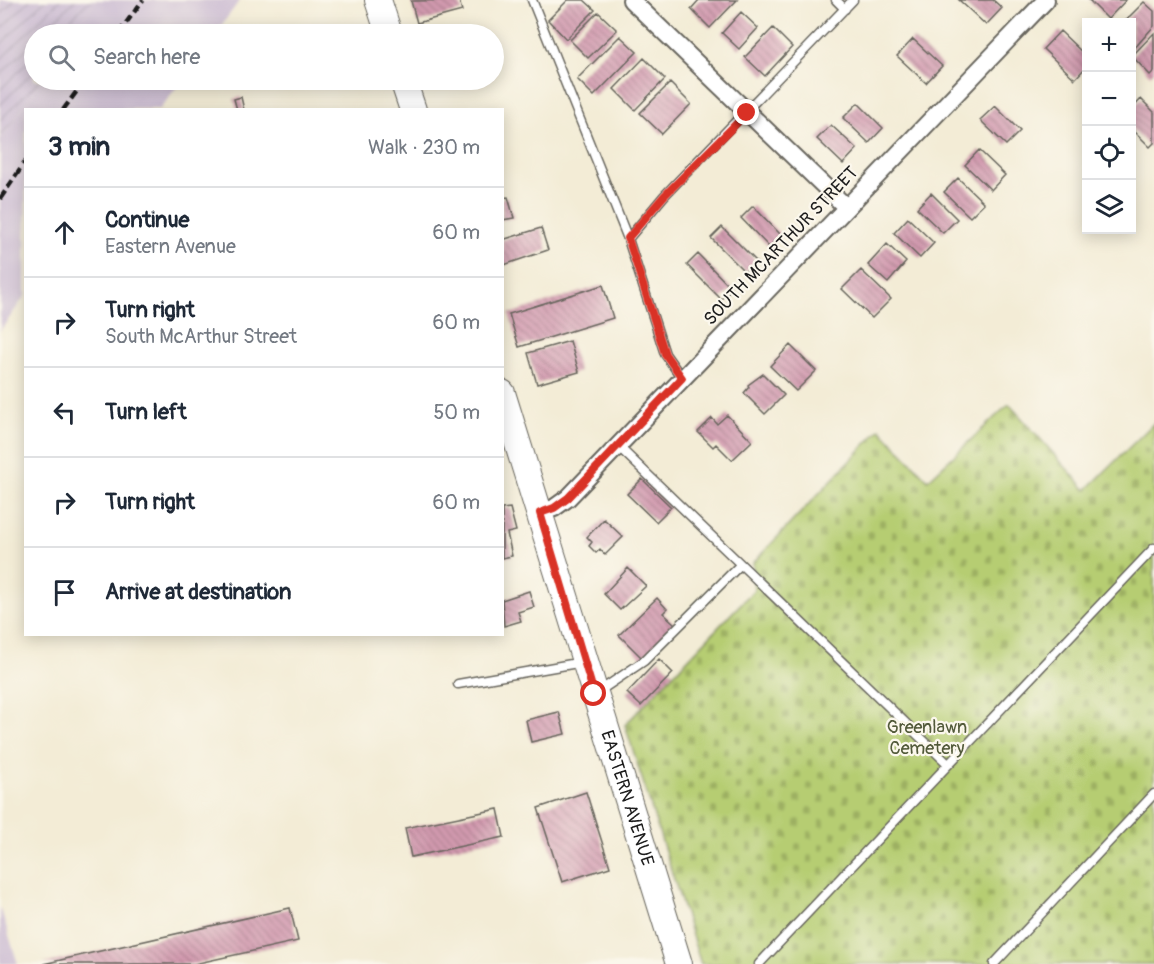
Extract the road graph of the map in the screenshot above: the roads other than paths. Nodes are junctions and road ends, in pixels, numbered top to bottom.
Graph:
1 (378, 0) edge
2 (532, 0) edge
3 (631, 0) edge
4 (836, 0) edge
5 (853, 0) edge
6 (1042, 1) edge
7 (845, 9) junction
8 (386, 24) edge
9 (406, 90) edge
10 (412, 108) edge
11 (747, 113) junction
12 (846, 207) junction
13 (628, 238) junction
14 (682, 378) junction
15 (504, 399) edge
16 (618, 446) junction
17 (540, 513) junction
18 (1154, 548) edge
19 (740, 566) junction
20 (584, 662) junction
21 (458, 684) dead end
22 (594, 694) junction
23 (947, 763) junction
24 (1154, 794) edge
25 (679, 964) edge
26 (759, 964) edge
27 (994, 964) edge

1 - 8 main road
2 - 13 lane
3 - 11 street
4 - 7 lane
5 - 7 lane
6 - 12 street, SOUTH MCARTHUR STREET
7 - 11 lane
9 - 10 main road
11 - 12 street
11 - 13 lane
12 - 14 street, SOUTH MCARTHUR STREET
13 - 14 lane
14 - 16 street, SOUTH MCARTHUR STREET
15 - 17 main road, EASTERN AVENUE
16 - 17 street, SOUTH MCARTHUR STREET
16 - 19 lane
17 - 20 main road, EASTERN AVENUE
18 - 23 lane
19 - 22 lane
19 - 23 lane
20 - 21 lane
20 - 22 main road, EASTERN AVENUE
22 - 25 main road, EASTERN AVENUE
23 - 26 lane
24 - 27 lane

